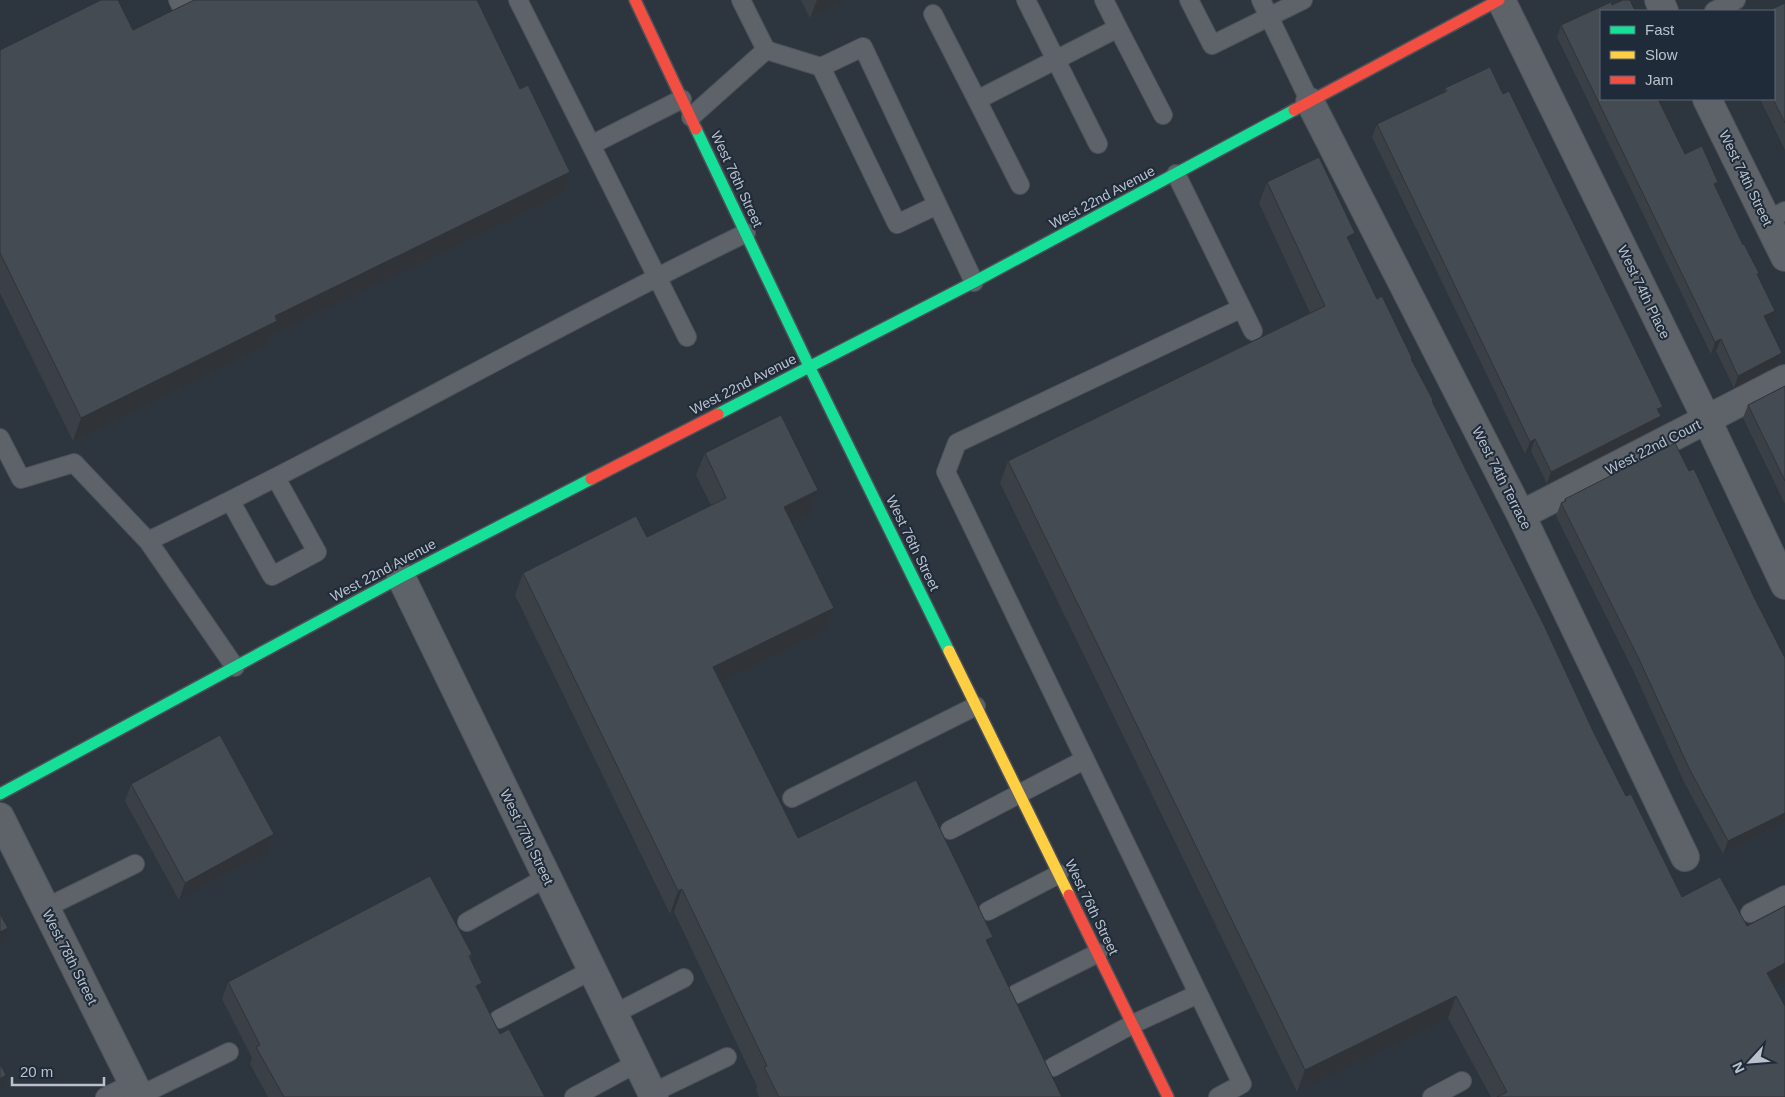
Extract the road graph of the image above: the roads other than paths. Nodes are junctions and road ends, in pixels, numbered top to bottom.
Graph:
1 (178, 0) edge
2 (194, 0) edge
3 (518, 0) edge
4 (635, 0) edge
5 (741, 0) edge
6 (1026, 0) edge
7 (1104, 0) edge
8 (1189, 0) edge
9 (1261, 0) edge
10 (1303, 0) edge
11 (1500, 0) edge
12 (1736, 0) edge
13 (1716, 10) edge
14 (933, 14) dead end
15 (1269, 17) junction
16 (1118, 28) junction
17 (766, 50) junction
18 (1056, 60) junction
19 (821, 67) junction
20 (682, 99) junction
21 (977, 100) junction
22 (1708, 100) edge
23 (1310, 102) junction
24 (1163, 115) dead end
25 (691, 117) junction
26 (1098, 144) dead end
27 (591, 145) junction
28 (1176, 174) junction
29 (1020, 185) dead end
30 (937, 205) junction
31 (1776, 215) edge
32 (746, 233) junction
33 (1785, 257) edge
34 (657, 276) junction
35 (974, 282) junction
36 (1242, 308) junction
37 (1253, 330) dead end
38 (688, 337) dead end
39 (809, 366) junction
40 (1785, 379) edge
41 (1707, 420) junction
42 (0, 438) edge
43 (276, 478) junction
44 (230, 502) junction
45 (1521, 515) junction
46 (148, 541) junction
47 (401, 576) junction
48 (1785, 585) edge
49 (235, 667) junction
50 (976, 706) junction
51 (1084, 760) junction
52 (1019, 793) junction
53 (0, 794) edge
54 (792, 798) dead end
55 (0, 817) edge
56 (950, 830) dead end
57 (1685, 857) dead end
58 (135, 864) dead end
59 (1059, 874) junction
60 (547, 877) junction
61 (1785, 895) edge
62 (45, 908) junction
63 (988, 911) dead end
64 (1750, 913) dead end
65 (467, 922) dead end
66 (1098, 954) junction
67 (592, 970) junction
68 (684, 978) dead end
69 (1016, 994) dead end
70 (1198, 994) junction
71 (614, 1014) junction
72 (499, 1019) dead end
73 (1133, 1024) junction
74 (229, 1052) dead end
75 (727, 1058) dead end
76 (637, 1063) junction
77 (1053, 1067) dead end
78 (1462, 1082) dead end
79 (137, 1092) edge
80 (653, 1095) edge
81 (105, 1097) edge
82 (574, 1097) edge
83 (1168, 1097) edge
84 (1218, 1097) edge
85 (1432, 1097) edge

1 - 2 lane
3 - 27 lane
4 - 20 street, West 76th Street
5 - 17 lane
6 - 18 lane
7 - 16 lane
8 - 15 lane
9 - 15 lane
10 - 15 lane
11 - 23 street, West 22nd Avenue
11 - 41 street, West 74th Place
12 - 13 lane
14 - 21 lane
15 - 23 lane
16 - 18 lane
16 - 24 lane
17 - 19 lane
17 - 25 lane
18 - 21 lane
18 - 26 lane
19 - 30 lane
19 - 30 lane
20 - 25 street, West 76th Street
20 - 27 lane
21 - 29 lane
22 - 31 street, West 74th Street
23 - 28 street, West 22nd Avenue
23 - 45 street, West 74th Terrace
25 - 32 street, West 76th Street
27 - 34 lane
28 - 35 street, West 22nd Avenue
28 - 36 lane
30 - 35 lane
31 - 33 street, West 74th Street
32 - 34 lane
32 - 39 street, West 76th Street
34 - 38 lane
34 - 43 lane
35 - 39 street, West 22nd Avenue
36 - 37 lane
36 - 51 lane
39 - 47 street, West 22nd Avenue
39 - 50 street, West 76th Street
40 - 41 street, West 22nd Court
41 - 45 street, West 22nd Court
41 - 48 street, West 74th Place
42 - 46 lane
43 - 44 lane
43 - 44 lane
44 - 46 lane
45 - 57 street, West 74th Terrace
46 - 49 lane
47 - 49 street, West 22nd Avenue
47 - 60 street, West 77th Street
49 - 53 street, West 22nd Avenue
50 - 52 street, West 76th Street
50 - 54 lane
51 - 52 lane
51 - 70 lane
52 - 56 lane
52 - 59 street, West 76th Street
55 - 62 street, West 78th Street
58 - 62 lane
59 - 63 lane
59 - 66 street, West 76th Street
60 - 65 lane
60 - 67 street, West 77th Street
61 - 64 lane
62 - 79 street, West 78th Street
66 - 69 lane
66 - 73 street, West 76th Street
67 - 71 street, West 77th Street
67 - 72 lane
68 - 71 lane
70 - 73 lane
70 - 84 lane
71 - 76 street, West 77th Street
73 - 77 lane
73 - 83 street, West 76th Street
74 - 79 lane
75 - 80 lane
76 - 80 street, West 77th Street
76 - 82 lane
78 - 85 lane
79 - 81 lane

